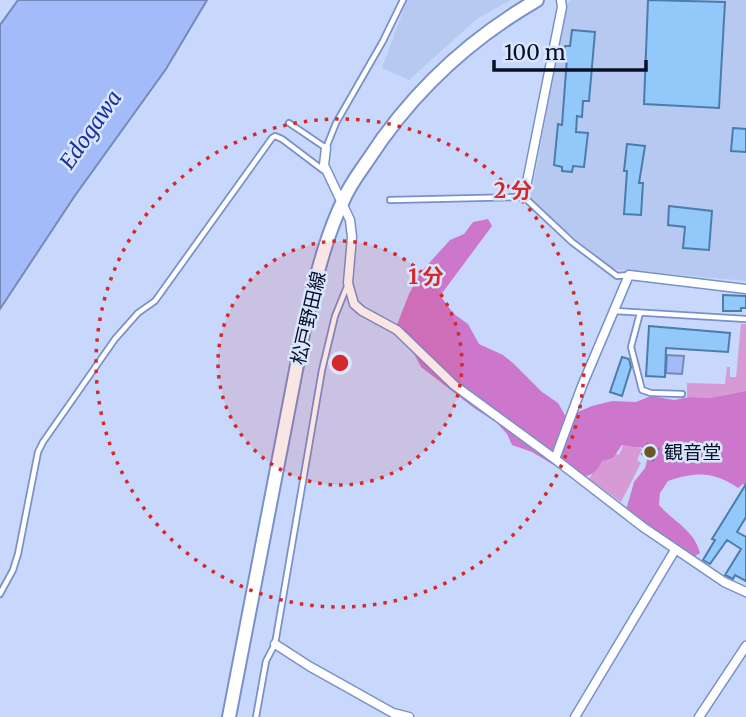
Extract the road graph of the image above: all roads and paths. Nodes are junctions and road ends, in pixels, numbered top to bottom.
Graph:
1 (403, 0) edge
2 (537, 0) edge
3 (561, 0) edge
4 (289, 124) dead end
5 (326, 148) junction
6 (327, 173) junction
7 (524, 197) junction
8 (390, 200) dead end
9 (343, 201) junction
10 (629, 275) junction
11 (348, 283) junction
12 (746, 289) edge
13 (615, 311) junction
14 (640, 313) junction
15 (746, 319) edge
16 (682, 394) dead end
17 (555, 459) junction
18 (675, 550) junction
19 (746, 592) edge
20 (0, 594) edge
21 (275, 643) junction
22 (746, 646) edge
23 (742, 661) edge
24 (229, 717) edge
25 (256, 717) edge
26 (404, 717) edge
27 (575, 717) edge
28 (699, 717) edge

1 - 5 lane
2 - 9 main road, 松戸野田線
3 - 7 street
4 - 5 lane
5 - 6 street
6 - 9 street
6 - 20 lane
7 - 8 lane
7 - 10 lane
9 - 11 street
9 - 24 main road, 松戸野田線
10 - 12 street
10 - 13 street
11 - 17 street
11 - 21 lane
13 - 14 lane
13 - 17 street
14 - 15 lane
14 - 16 lane
17 - 18 street
18 - 19 street
18 - 27 street
21 - 25 lane
21 - 26 street
22 - 23 street
23 - 28 street

